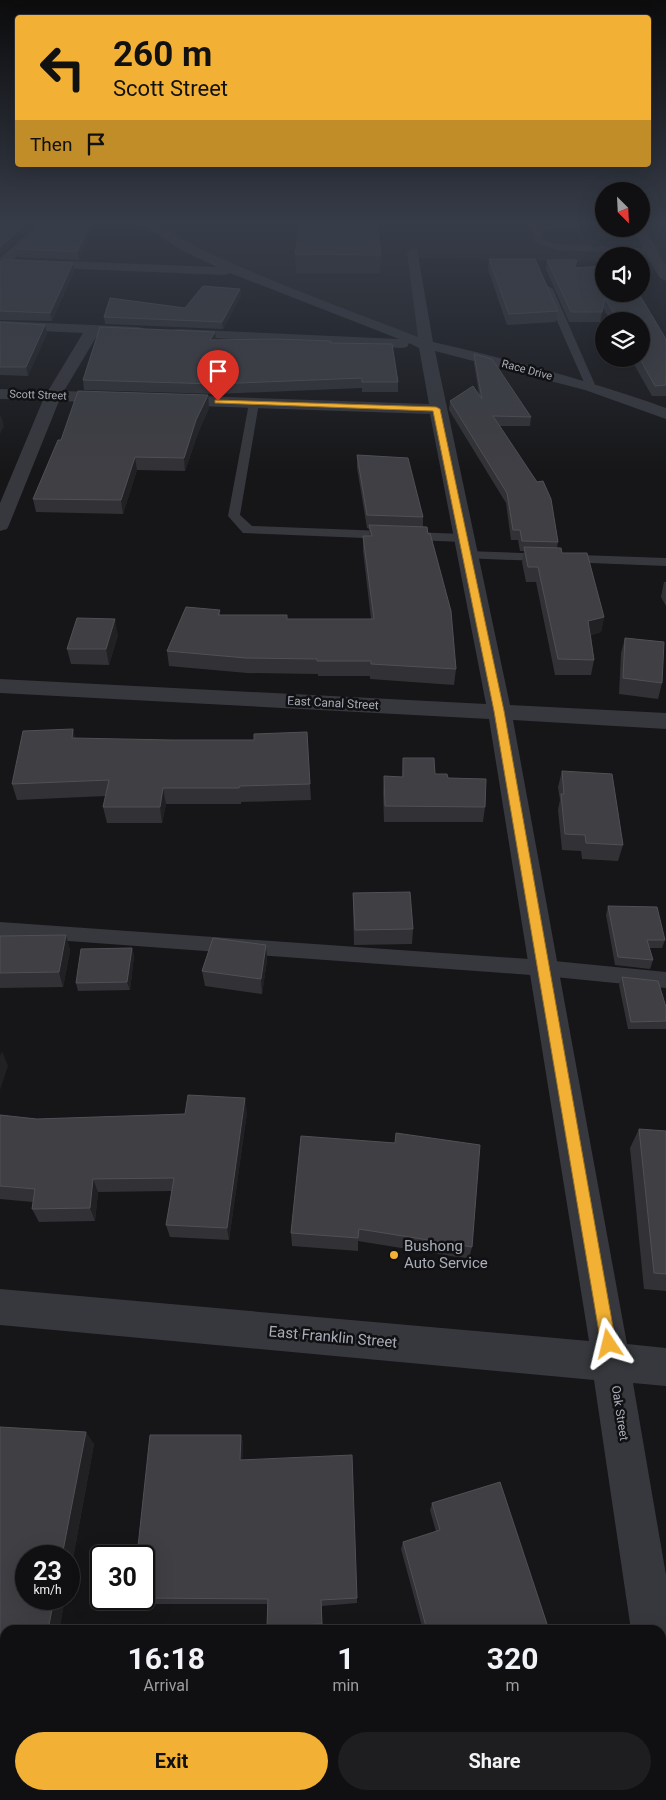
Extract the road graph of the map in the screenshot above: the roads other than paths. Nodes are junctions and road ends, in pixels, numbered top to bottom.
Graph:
1 (321, 304) edge
2 (420, 304) edge
3 (555, 304) edge
4 (0, 325) edge
5 (93, 328) junction
6 (426, 345) junction
7 (591, 387) junction
8 (0, 394) edge
9 (53, 396) junction
10 (130, 398) edge
11 (158, 399) edge
12 (254, 402) junction
13 (436, 409) junction
14 (666, 414) edge
15 (0, 524) edge
16 (465, 546) junction
17 (666, 562) edge
18 (0, 686) edge
19 (499, 711) junction
20 (666, 721) edge
21 (0, 929) edge
22 (544, 968) junction
23 (666, 980) edge
24 (0, 1307) edge
25 (612, 1363) junction
26 (666, 1367) edge
27 (652, 1625) edge

1 - 6 street, Race Drive
2 - 6 street, Oak Street
3 - 7 lane
4 - 5 street
5 - 6 street
5 - 9 street
6 - 7 street, Race Drive
6 - 13 street, Oak Street
7 - 14 street, Race Drive
8 - 9 street, Scott Street
9 - 10 street, Scott Street
9 - 15 street
11 - 12 street
12 - 13 street
12 - 16 lane
13 - 16 street, Oak Street
16 - 17 lane
16 - 19 street, Oak Street
18 - 19 street, East Canal Street
19 - 20 street, East Canal Street
19 - 22 street, Oak Street
21 - 22 lane
22 - 23 lane
22 - 25 street, Oak Street
24 - 25 street, East Franklin Street
25 - 26 street, East Franklin Street
25 - 27 street, Oak Street

